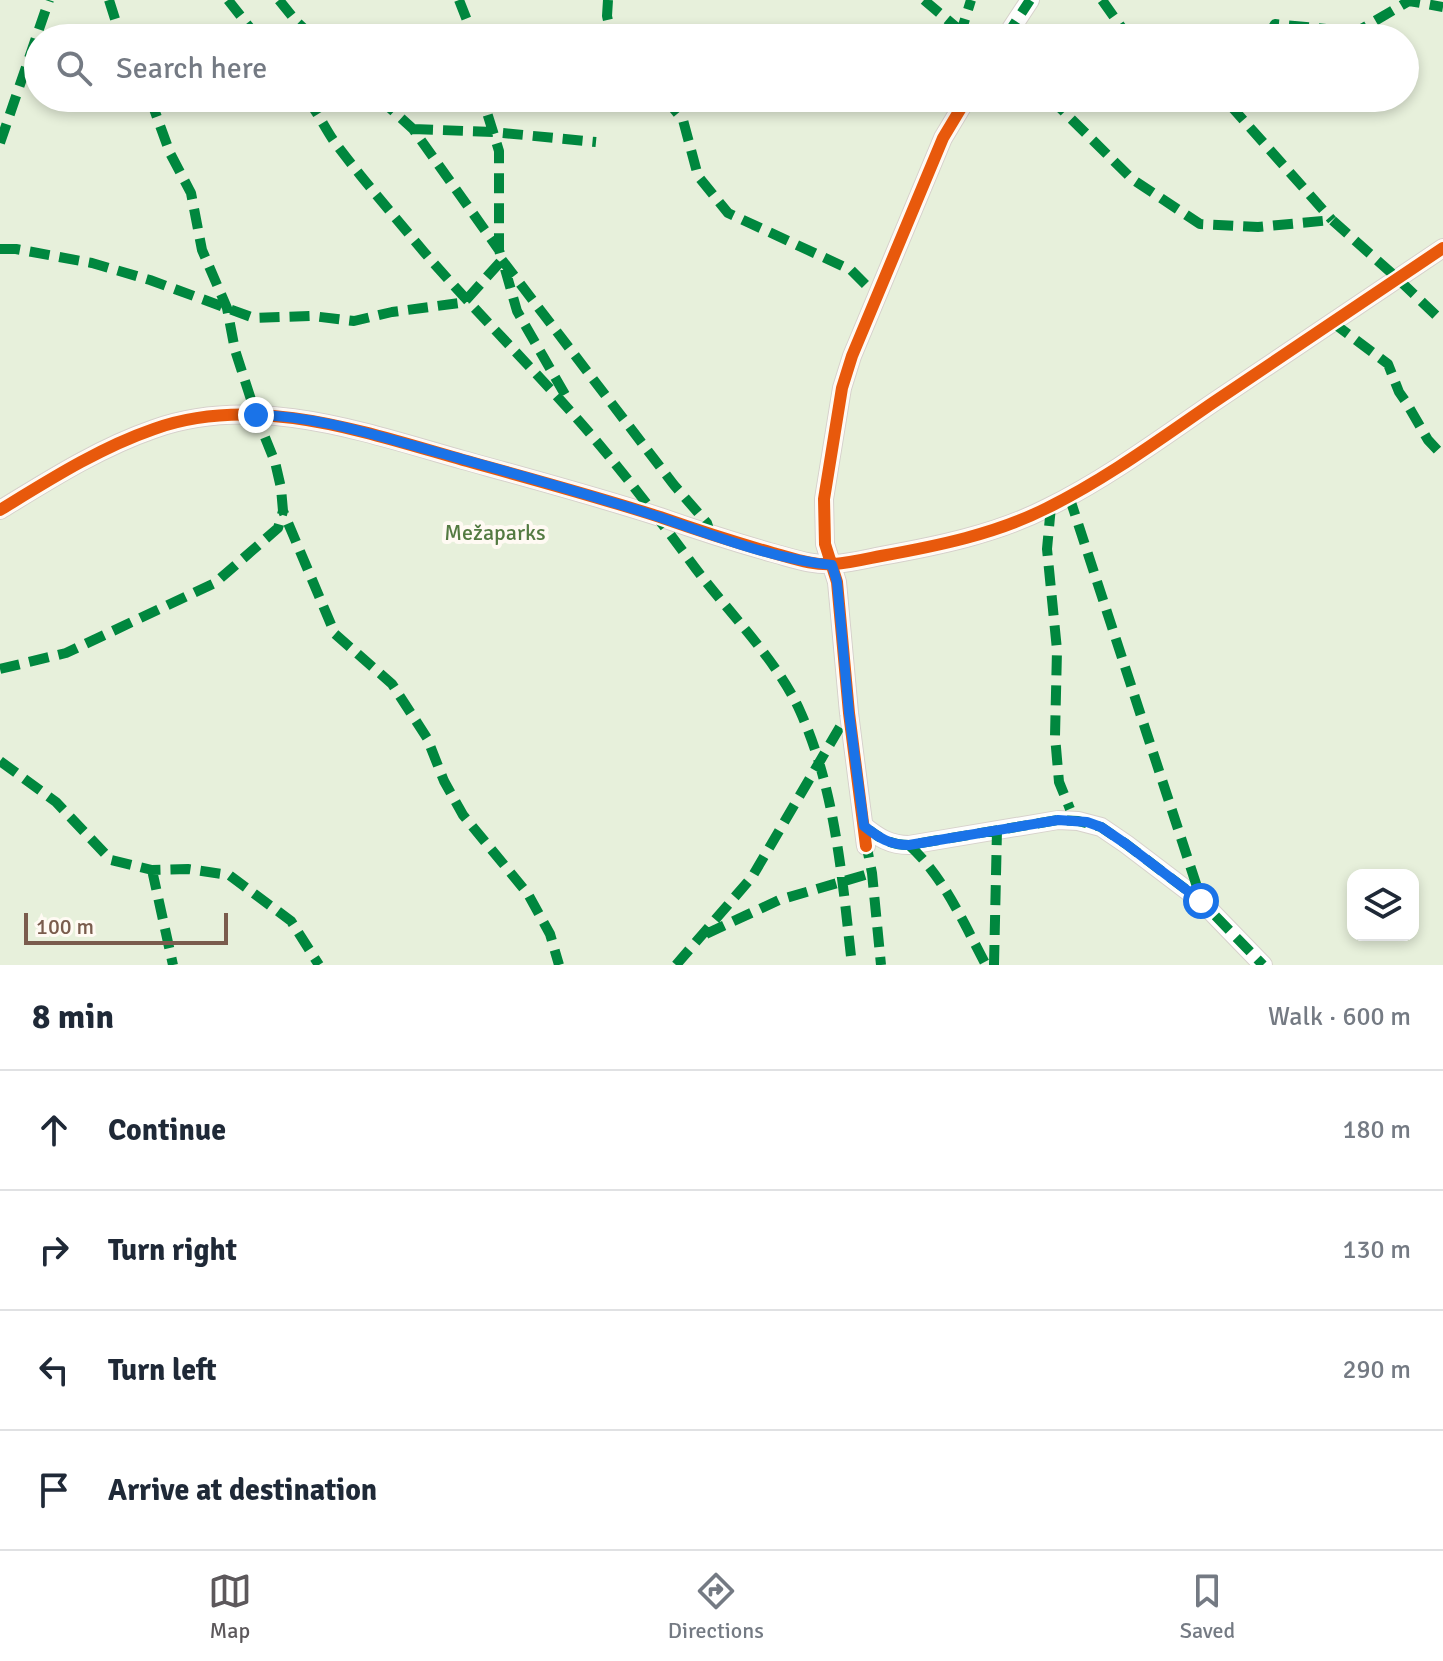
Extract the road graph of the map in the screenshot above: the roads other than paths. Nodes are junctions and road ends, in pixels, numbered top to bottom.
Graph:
1 (1030, 0) edge
2 (1014, 24) edge
3 (959, 112) edge
4 (1443, 248) edge
5 (0, 510) edge
6 (832, 565) junction
7 (864, 826) junction
8 (866, 846) dead end
9 (1263, 965) edge

1 - 2 street
3 - 6 street
4 - 6 street
5 - 6 street
6 - 7 street
7 - 8 street
7 - 9 street

